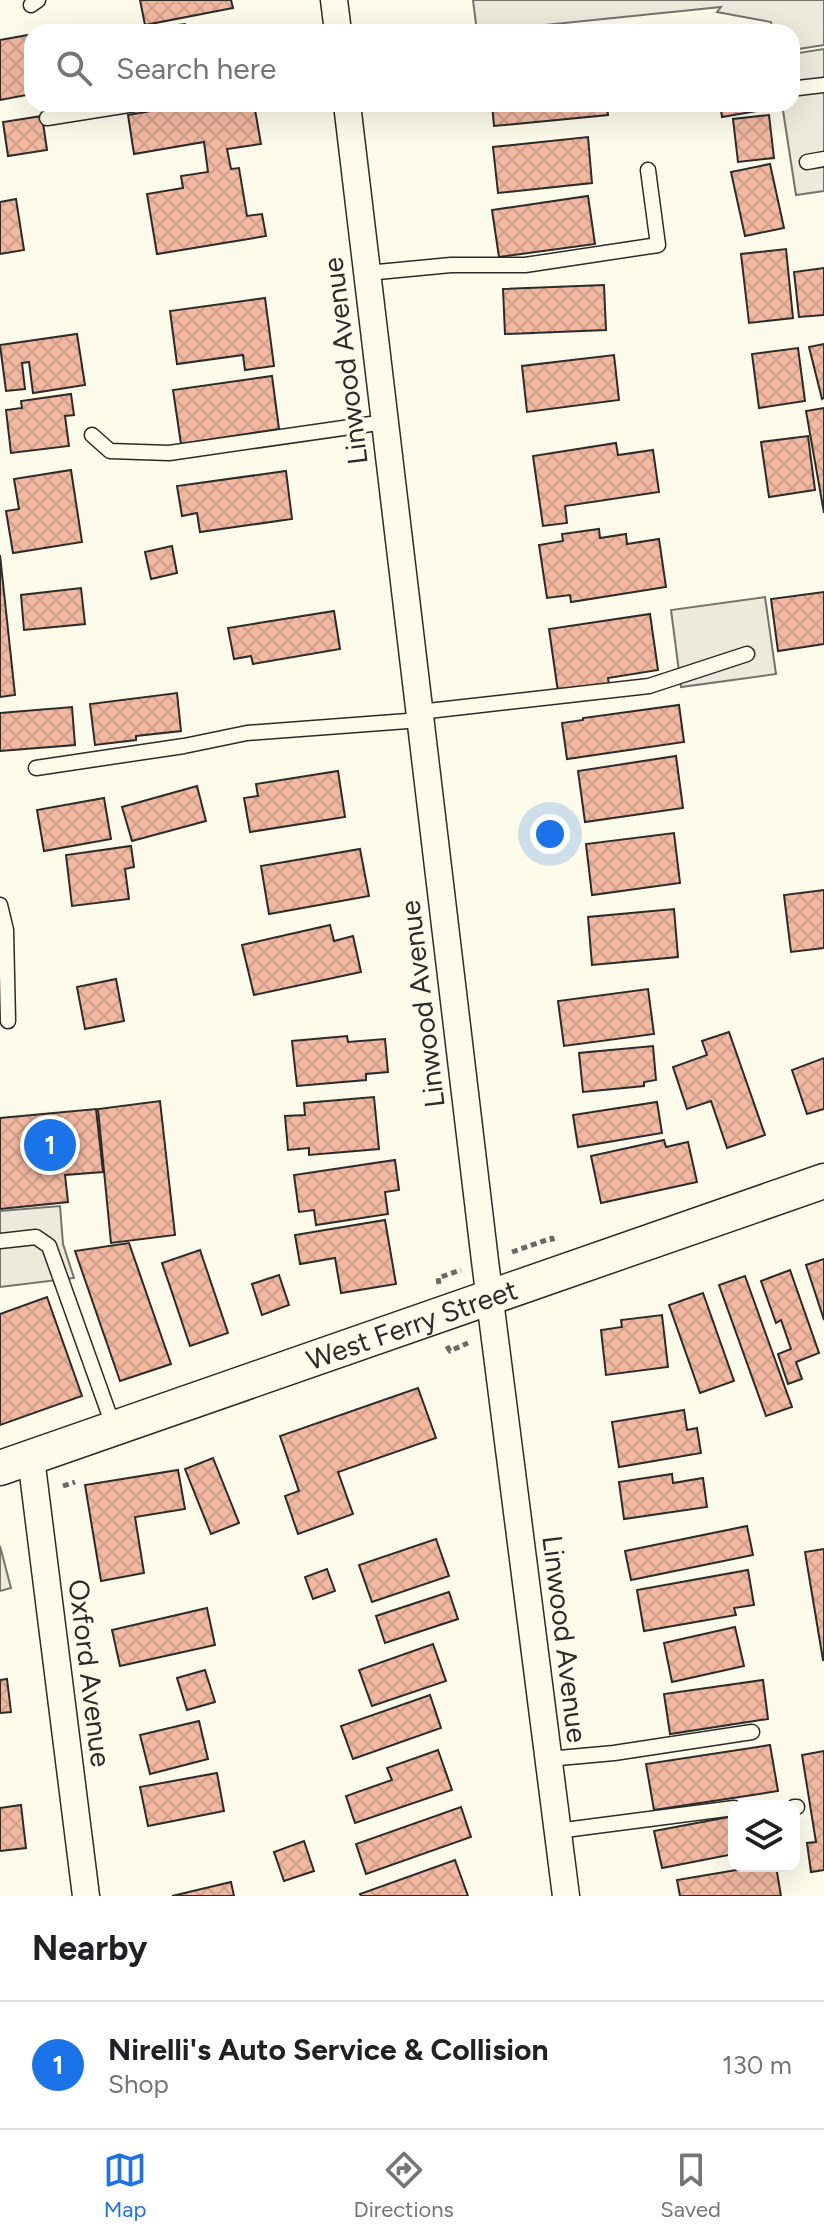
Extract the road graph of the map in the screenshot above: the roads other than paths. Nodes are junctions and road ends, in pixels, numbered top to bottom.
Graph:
1 (334, 0) edge
2 (337, 24) edge
3 (824, 85) edge
4 (800, 88) edge
5 (85, 112) edge
6 (348, 112) edge
7 (47, 118) dead end
8 (824, 159) edge
9 (807, 162) dead end
10 (648, 170) dead end
11 (367, 273) junction
12 (385, 422) junction
13 (92, 435) dead end
14 (747, 654) dead end
15 (420, 716) junction
16 (36, 768) dead end
17 (0, 905) edge
18 (8, 1021) dead end
19 (824, 1181) edge
20 (0, 1241) edge
21 (489, 1298) junction
22 (114, 1429) junction
23 (15, 1463) edge
24 (752, 1732) dead end
25 (548, 1759) junction
26 (728, 1809) edge
27 (557, 1831) junction
28 (86, 1896) edge
29 (566, 1896) edge

1 - 2 street
3 - 4 lane
5 - 7 lane
6 - 11 street, Linwood Avenue
8 - 9 lane
10 - 11 lane
11 - 12 street, Linwood Avenue
12 - 13 lane
12 - 15 street, Linwood Avenue
14 - 15 lane
15 - 16 lane
15 - 21 street, Linwood Avenue
17 - 18 lane
19 - 21 street, West Ferry Street
20 - 22 lane
21 - 22 street, West Ferry Street
21 - 25 street, Linwood Avenue
22 - 23 street, West Ferry Street
23 - 28 street, Oxford Avenue
24 - 25 lane
25 - 27 street, Linwood Avenue
26 - 27 lane
27 - 29 street, Linwood Avenue

